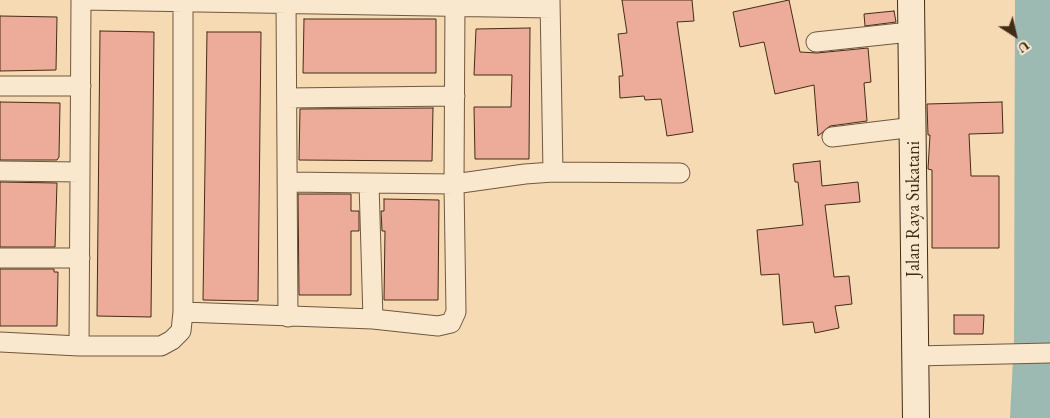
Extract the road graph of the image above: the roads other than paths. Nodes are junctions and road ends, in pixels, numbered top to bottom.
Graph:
1 (82, 0) edge
2 (911, 0) edge
3 (183, 1) edge
4 (286, 2) edge
5 (455, 4) edge
6 (550, 4) edge
7 (910, 32) junction
8 (816, 42) dead end
9 (0, 86) edge
10 (81, 86) junction
11 (455, 96) junction
12 (287, 98) junction
13 (914, 127) junction
14 (832, 137) dead end
15 (0, 171) edge
16 (80, 172) junction
17 (553, 172) junction
18 (680, 173) dead end
19 (287, 182) junction
20 (369, 183) junction
21 (454, 184) junction
22 (0, 258) edge
23 (80, 258) junction
24 (183, 312) junction
25 (288, 316) junction
26 (373, 319) junction
27 (0, 342) edge
28 (79, 346) junction
29 (1050, 353) edge
30 (915, 356) junction
31 (916, 418) edge

1 - 3 street
1 - 10 street
2 - 7 main road, Jalan Raya Sukatani
3 - 4 street
3 - 24 street
4 - 5 street
4 - 12 street
5 - 6 street
5 - 11 street
6 - 17 street
7 - 8 street
7 - 13 main road, Jalan Raya Sukatani
9 - 10 street
10 - 16 street
11 - 12 street
11 - 21 street
12 - 19 street
13 - 14 street
13 - 30 main road, Jalan Raya Sukatani
15 - 16 street
16 - 23 street
17 - 18 street
17 - 21 street
19 - 20 street
19 - 25 street
20 - 21 street
20 - 26 street
21 - 26 street
22 - 23 street
23 - 28 street
24 - 25 street
24 - 28 street
25 - 26 street
27 - 28 street
29 - 30 street
30 - 31 main road, Jalan Raya Sukatani

